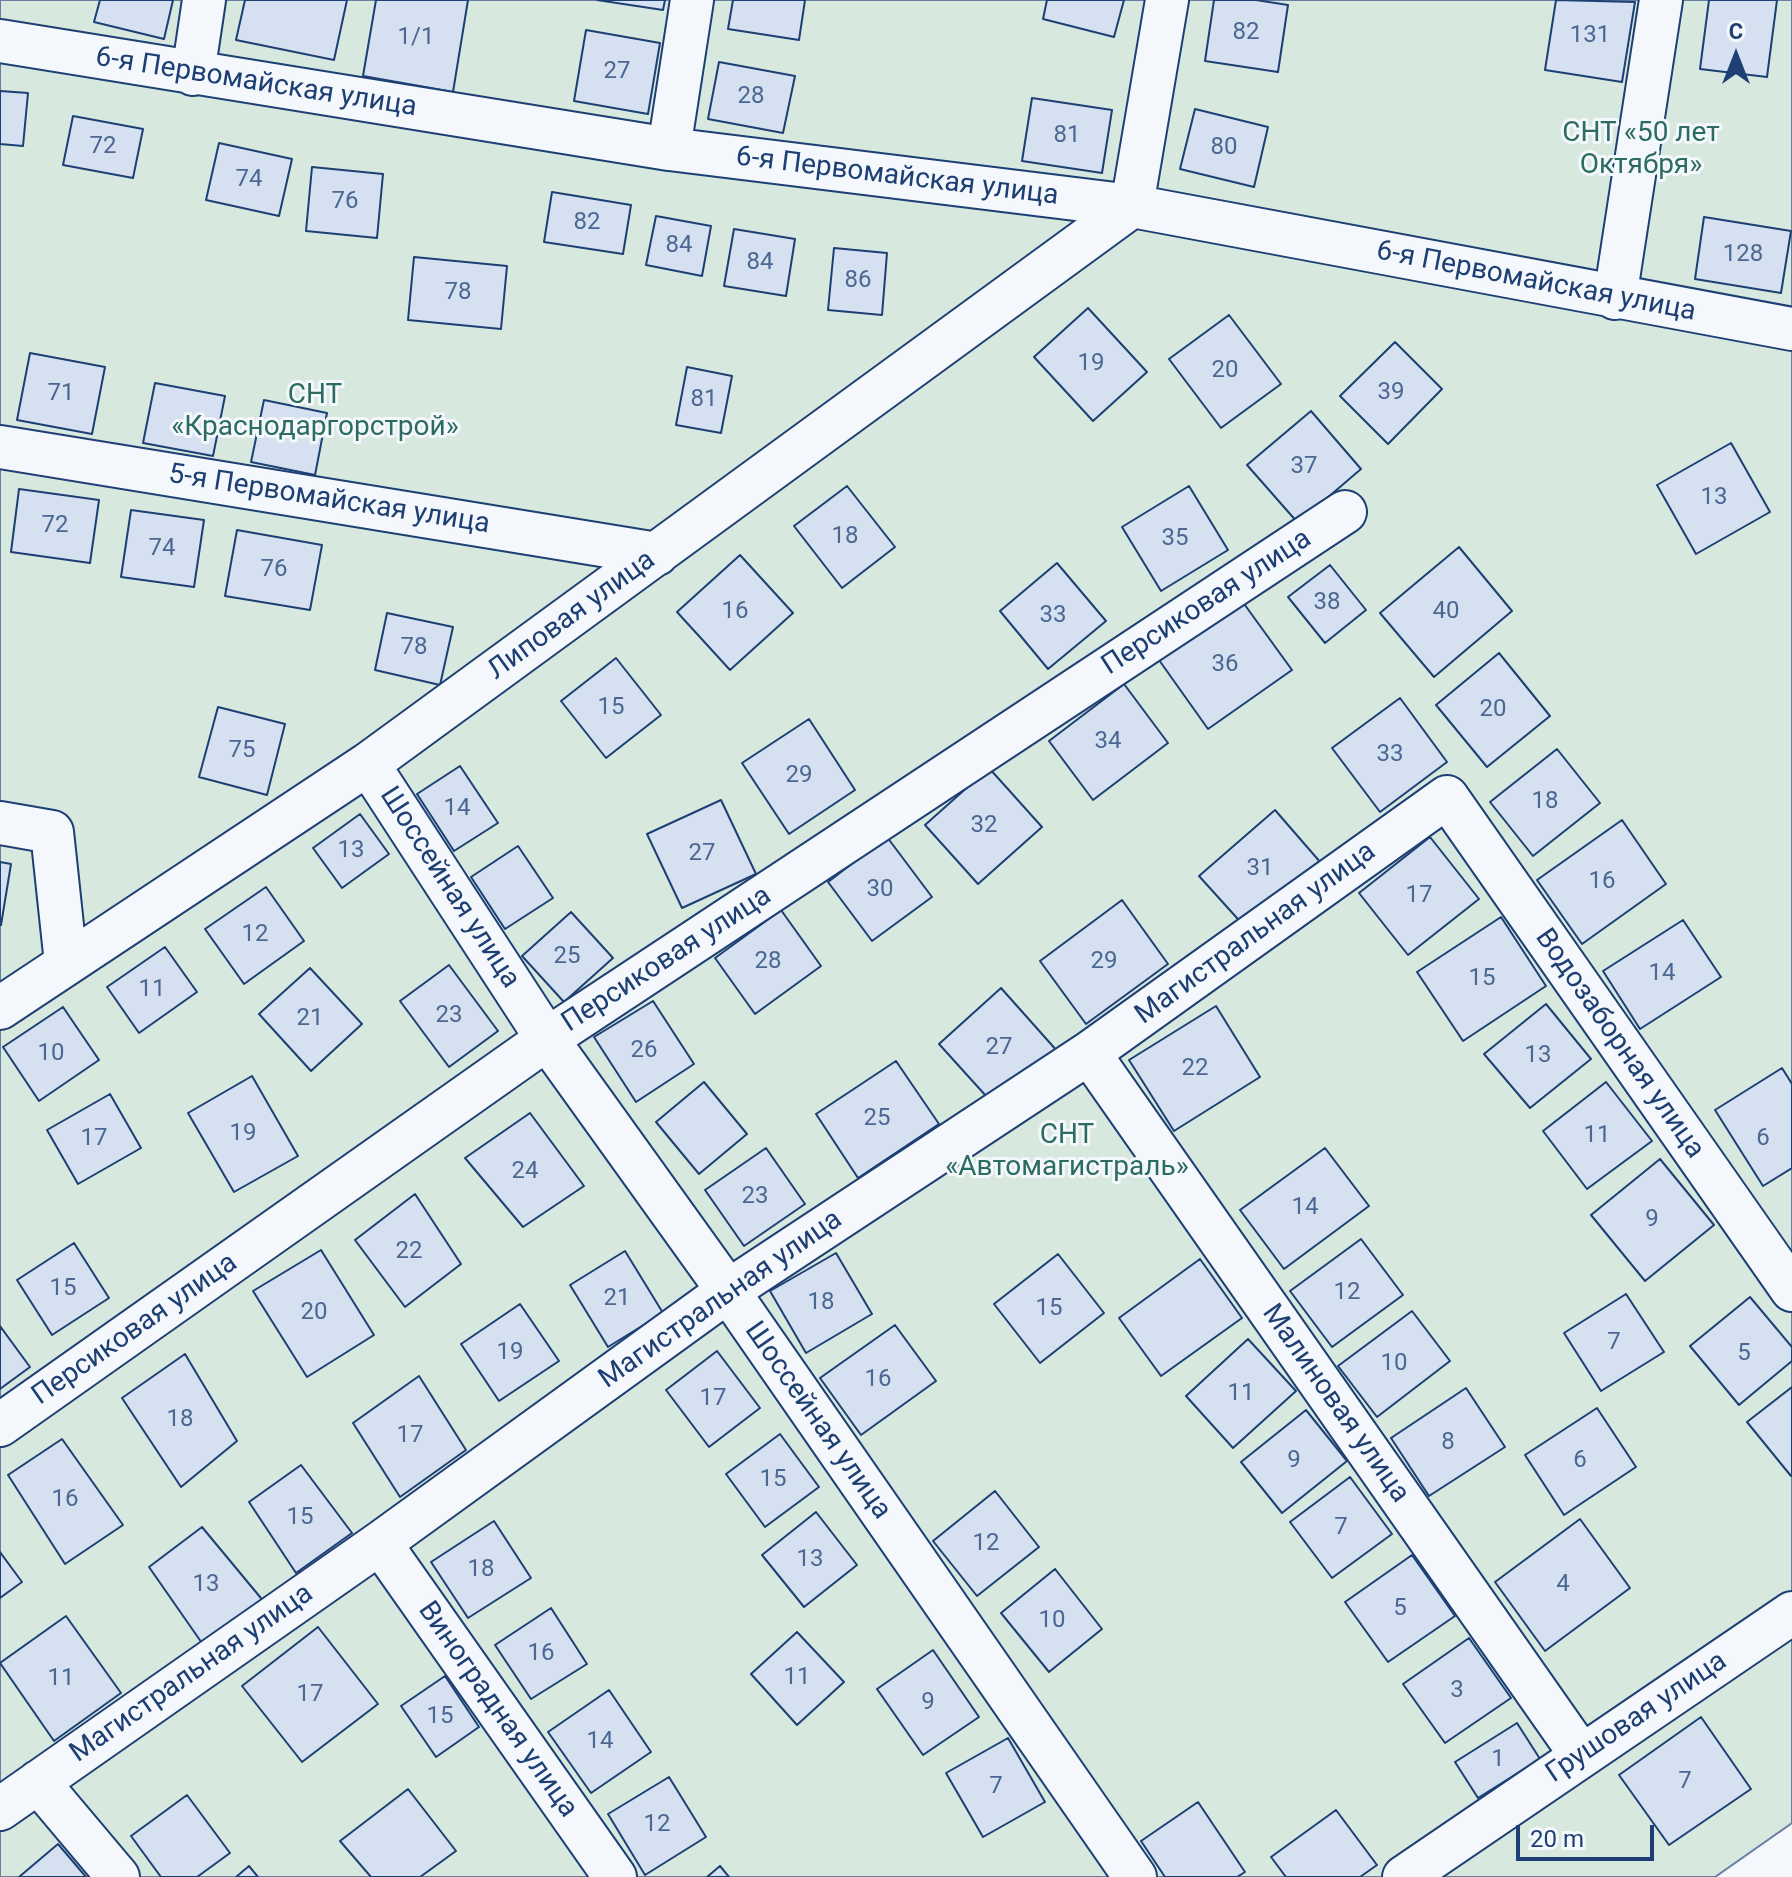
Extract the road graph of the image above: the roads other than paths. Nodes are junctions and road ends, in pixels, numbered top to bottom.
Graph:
1 (204, 0) edge
2 (692, 0) edge
3 (1167, 0) edge
4 (1661, 0) edge
5 (0, 41) edge
6 (193, 74) junction
7 (669, 149) junction
8 (1132, 206) junction
9 (1615, 298) junction
10 (1792, 329) edge
11 (0, 447) edge
12 (1345, 512) dead end
13 (657, 554) junction
14 (368, 764) junction
15 (1447, 797) joint
16 (0, 823) edge
17 (66, 963) junction
18 (0, 1008) edge
19 (547, 1039) junction
20 (1089, 1053) junction
21 (1792, 1290) edge
22 (728, 1291) junction
23 (0, 1425) edge
24 (380, 1543) junction
25 (1792, 1613) edge
26 (1581, 1755) junction
27 (38, 1782) junction
28 (0, 1809) edge
29 (118, 1877) edge
30 (615, 1877) edge
31 (1135, 1877) edge
32 (1404, 1877) edge

1 - 6 street
2 - 7 street
3 - 8 street
4 - 9 street
5 - 6 street, 6-я Первомайская улица
6 - 7 street, 6-я Первомайская улица
7 - 8 street, 6-я Первомайская улица
8 - 9 street, 6-я Первомайская улица
8 - 13 street, Липовая улица
9 - 10 street, 6-я Первомайская улица
11 - 13 street, 5-я Первомайская улица
12 - 19 street, Персиковая улица
13 - 14 street, Липовая улица
14 - 17 street, Липовая улица
14 - 19 street, Шоссейная улица
15 - 20 street, Магистральная улица
15 - 21 street, Водозаборная улица
16 - 17 street
17 - 18 street, Липовая улица
19 - 22 street, Шоссейная улица
19 - 23 street, Персиковая улица
20 - 22 street, Магистральная улица
20 - 26 street, Малиновая улица
22 - 24 street, Магистральная улица
22 - 31 street, Шоссейная улица
24 - 27 street, Магистральная улица
24 - 30 street, Виноградная улица
25 - 26 street, Грушовая улица
26 - 32 street, Грушовая улица
27 - 28 street, Магистральная улица
27 - 29 street

